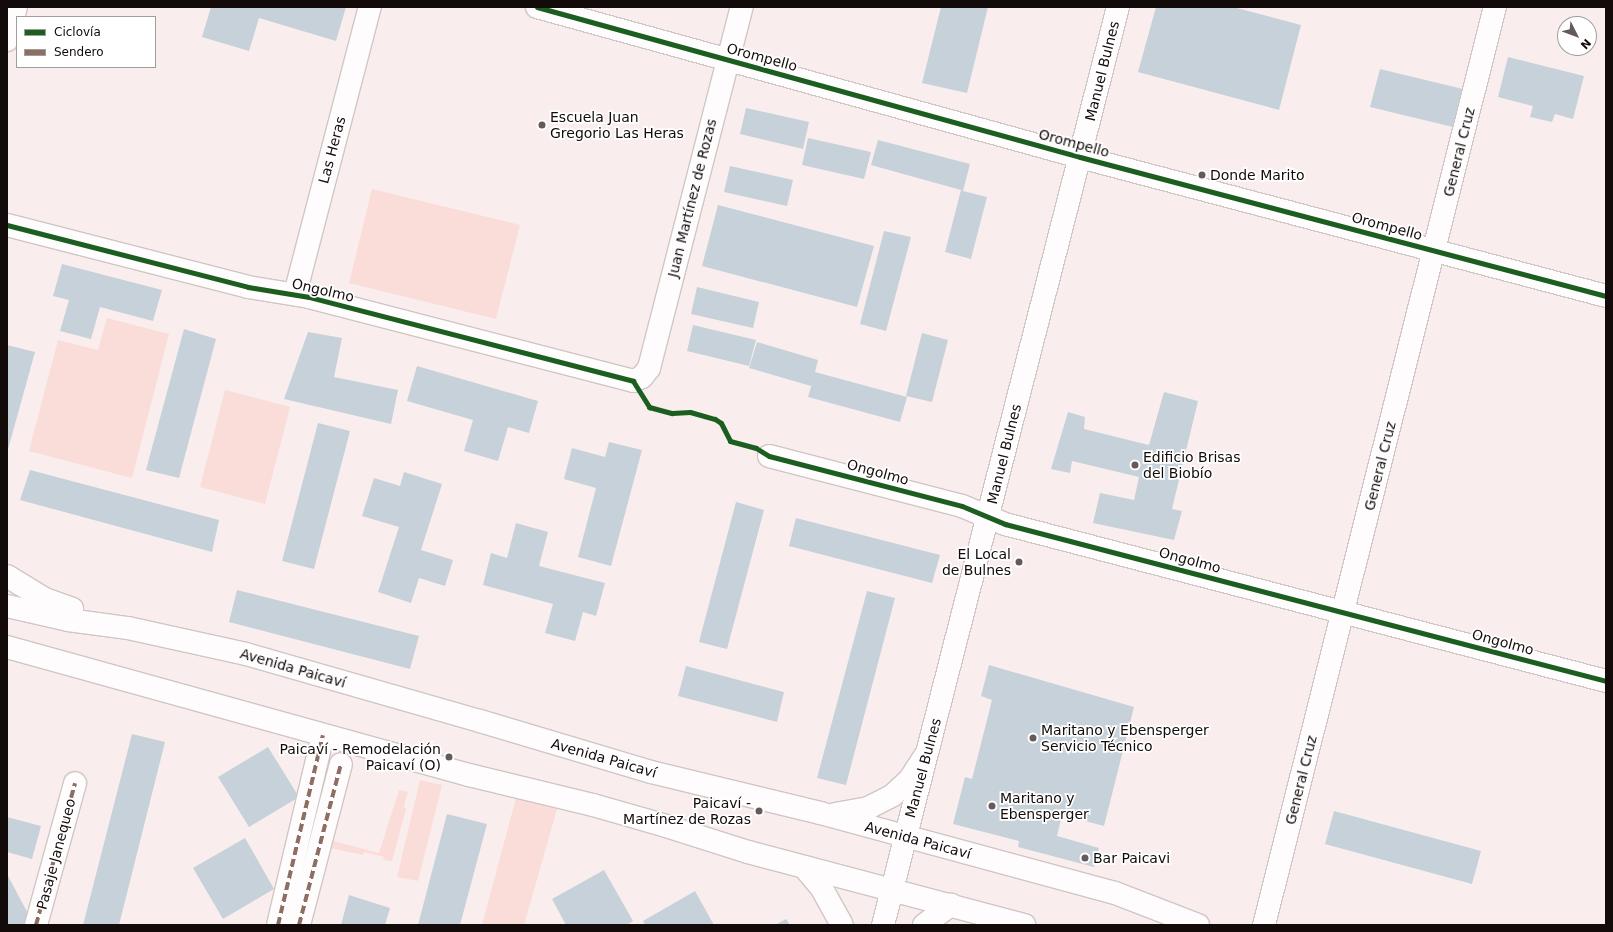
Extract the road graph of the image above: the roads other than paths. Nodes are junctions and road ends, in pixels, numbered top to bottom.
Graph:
1 (16, 7) edge
2 (370, 7) edge
3 (537, 7) edge
4 (742, 7) edge
5 (1118, 7) edge
6 (1495, 7) edge
7 (7, 40) edge
8 (728, 60) junction
9 (1080, 157) junction
10 (7, 225) edge
11 (1434, 251) junction
12 (295, 294) junction
13 (1606, 296) edge
14 (633, 381) joint
15 (769, 456) dead end
16 (987, 517) junction
17 (7, 576) edge
18 (7, 606) edge
19 (1343, 613) junction
20 (128, 628) junction
21 (7, 648) edge
22 (1606, 681) edge
23 (323, 735) junction
24 (927, 753) junction
25 (341, 764) dead end
26 (75, 783) dead end
27 (820, 814) junction
28 (905, 837) junction
29 (804, 867) junction
30 (892, 890) junction
31 (951, 905) junction
32 (36, 925) edge
33 (278, 925) edge
34 (299, 925) edge
35 (842, 925) edge
36 (883, 925) edge
37 (924, 925) edge
38 (1025, 925) edge
39 (1198, 925) edge
40 (1264, 925) edge

1 - 7 street
2 - 12 street, Las Heras
3 - 8 street, Orompello
4 - 8 street, Juan Martínez de Rozas
5 - 9 street, Manuel Bulnes
6 - 11 street, General Cruz
8 - 9 street, Orompello
8 - 14 street, Juan Martínez de Rozas
9 - 11 street, Orompello
9 - 16 street, Manuel Bulnes
10 - 12 street, Ongolmo
11 - 13 street, Orompello
11 - 19 street, General Cruz
12 - 14 street, Ongolmo
15 - 16 street, Ongolmo
16 - 19 street, Ongolmo
16 - 24 street, Manuel Bulnes
17 - 20 street
18 - 20 street, Avenida Paicaví
19 - 22 street, Ongolmo
19 - 40 street, General Cruz
20 - 27 street, Avenida Paicaví
21 - 23 street
23 - 29 street
23 - 33 street
24 - 27 street
24 - 28 street, Manuel Bulnes
25 - 34 street
26 - 32 street, Pasaje Janequeo
27 - 28 street, Avenida Paicaví
28 - 30 street, Manuel Bulnes
28 - 39 street, Avenida Paicaví
29 - 30 street
29 - 35 street
30 - 31 street
30 - 36 street, Manuel Bulnes
31 - 37 street
31 - 38 street

